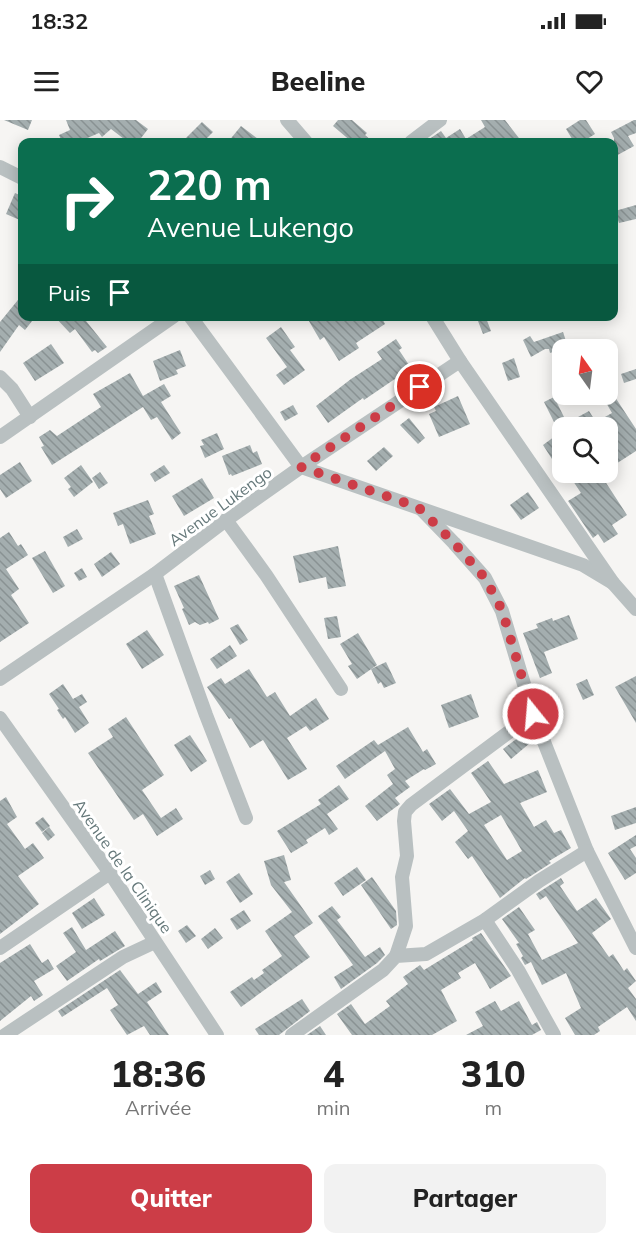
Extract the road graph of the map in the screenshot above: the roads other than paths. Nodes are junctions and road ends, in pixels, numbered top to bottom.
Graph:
1 (287, 120) edge
2 (440, 120) edge
3 (303, 138) edge
4 (416, 138) edge
5 (0, 167) edge
6 (18, 176) edge
7 (167, 321) edge
8 (194, 321) edge
9 (435, 321) edge
10 (460, 361) junction
11 (0, 376) edge
12 (30, 417) junction
13 (0, 437) edge
14 (301, 467) junction
15 (418, 507) junction
16 (226, 519) junction
17 (155, 574) junction
18 (613, 583) junction
19 (636, 609) edge
20 (0, 679) edge
21 (341, 689) dead end
22 (533, 714) junction
23 (0, 718) edge
24 (246, 818) dead end
25 (587, 851) junction
26 (110, 873) junction
27 (485, 920) junction
28 (155, 942) junction
29 (0, 948) edge
30 (636, 948) edge
31 (396, 956) junction
32 (5, 1035) edge
33 (217, 1035) edge
34 (292, 1035) edge
35 (554, 1035) edge

1 - 3 street
2 - 4 street
5 - 6 street
7 - 12 street
8 - 14 street
9 - 10 street
10 - 14 street, Avenue Lukengo
10 - 18 street
11 - 12 street
12 - 13 street
14 - 15 street
14 - 16 street, Avenue Lukengo
15 - 18 street
15 - 22 street
16 - 17 street, Avenue Lukengo
16 - 21 street
17 - 20 street, Avenue Lukengo
17 - 24 street
18 - 19 street
22 - 25 street
22 - 31 street
23 - 26 street, Avenue de la Clinique
25 - 27 street
25 - 30 street
26 - 28 street, Avenue de la Clinique
26 - 29 street
27 - 31 street
27 - 35 street
28 - 32 street
28 - 33 street, Avenue de la Clinique
31 - 34 street

